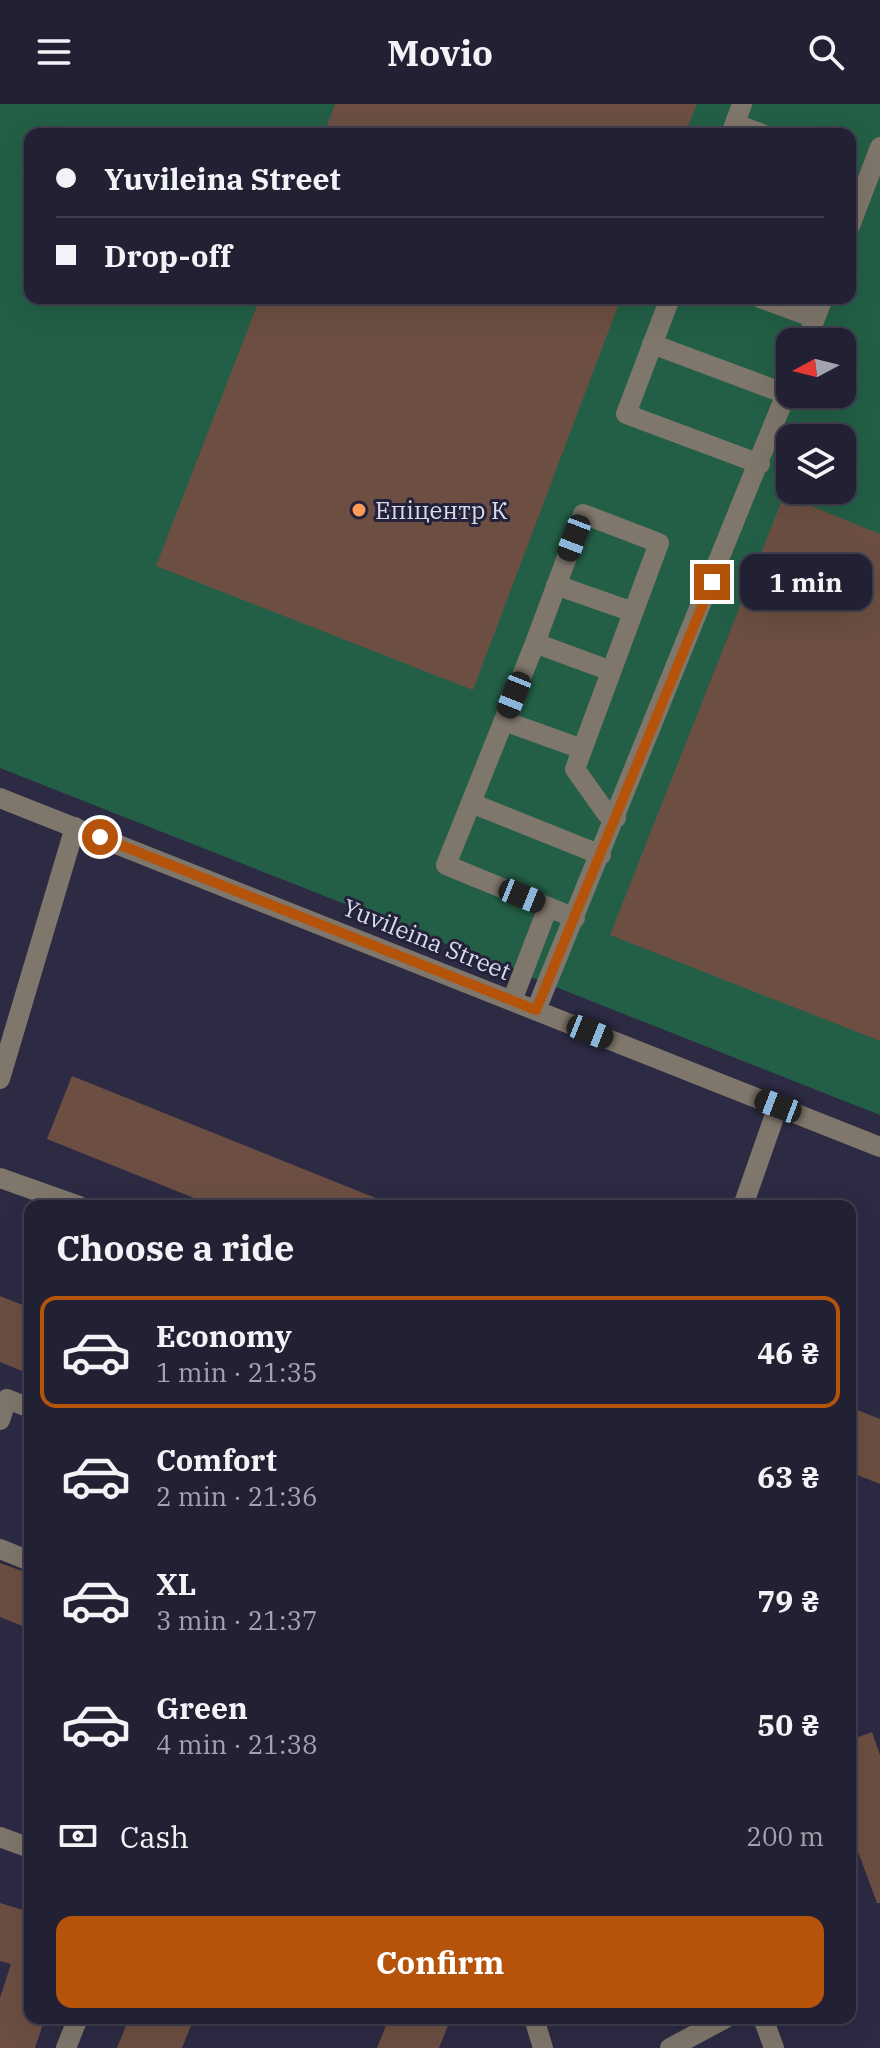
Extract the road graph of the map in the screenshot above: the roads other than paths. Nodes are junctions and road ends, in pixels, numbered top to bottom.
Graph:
1 (742, 104) edge
2 (733, 128) edge
3 (880, 147) edge
4 (856, 167) edge
5 (870, 172) junction
6 (856, 210) edge
7 (668, 304) edge
8 (776, 304) edge
9 (821, 304) edge
10 (815, 318) junction
11 (811, 328) edge
12 (652, 344) junction
13 (776, 385) edge
14 (781, 408) edge
15 (760, 464) junction
16 (556, 585) junction
17 (633, 612) junction
18 (535, 643) junction
19 (611, 671) junction
20 (504, 721) junction
21 (582, 749) junction
22 (0, 798) edge
23 (471, 803) junction
24 (616, 818) junction
25 (75, 827) junction
26 (601, 855) junction
27 (548, 907) junction
28 (575, 918) junction
29 (512, 1001) junction
30 (536, 1010) junction
31 (0, 1079) edge
32 (778, 1106) junction
33 (880, 1147) edge
34 (0, 1178) edge
35 (62, 1200) edge
36 (745, 1200) edge
37 (4, 1398) edge
38 (24, 1406) edge
39 (0, 1420) edge
40 (0, 1549) edge
41 (24, 1559) edge
42 (0, 1837) edge
43 (24, 1846) edge
44 (76, 2024) edge
45 (536, 2024) edge
46 (715, 2024) edge
47 (765, 2024) edge
48 (66, 2048) edge
49 (543, 2048) edge
50 (670, 2048) edge
51 (774, 2048) edge

1 - 2 street
3 - 5 street
4 - 5 street
5 - 6 street
7 - 12 street
8 - 10 street
9 - 10 street
10 - 11 street
12 - 13 street
12 - 15 street
14 - 15 street
15 - 24 street
16 - 17 street
16 - 17 street
16 - 18 street
17 - 19 street
18 - 19 street
18 - 20 street
19 - 21 street
20 - 21 street
20 - 23 street
21 - 24 street
22 - 25 street, Yuvileina Street
23 - 26 street
23 - 27 street
24 - 26 street
25 - 29 street, Yuvileina Street
25 - 31 street
26 - 28 street
27 - 28 street
27 - 29 street
28 - 30 street
29 - 30 street, Yuvileina Street
30 - 32 street, Yuvileina Street
32 - 33 street, Yuvileina Street
32 - 36 street
34 - 35 street
37 - 38 street
37 - 39 street
40 - 41 street
42 - 43 street
44 - 48 street
45 - 49 street
46 - 50 street
47 - 51 street

